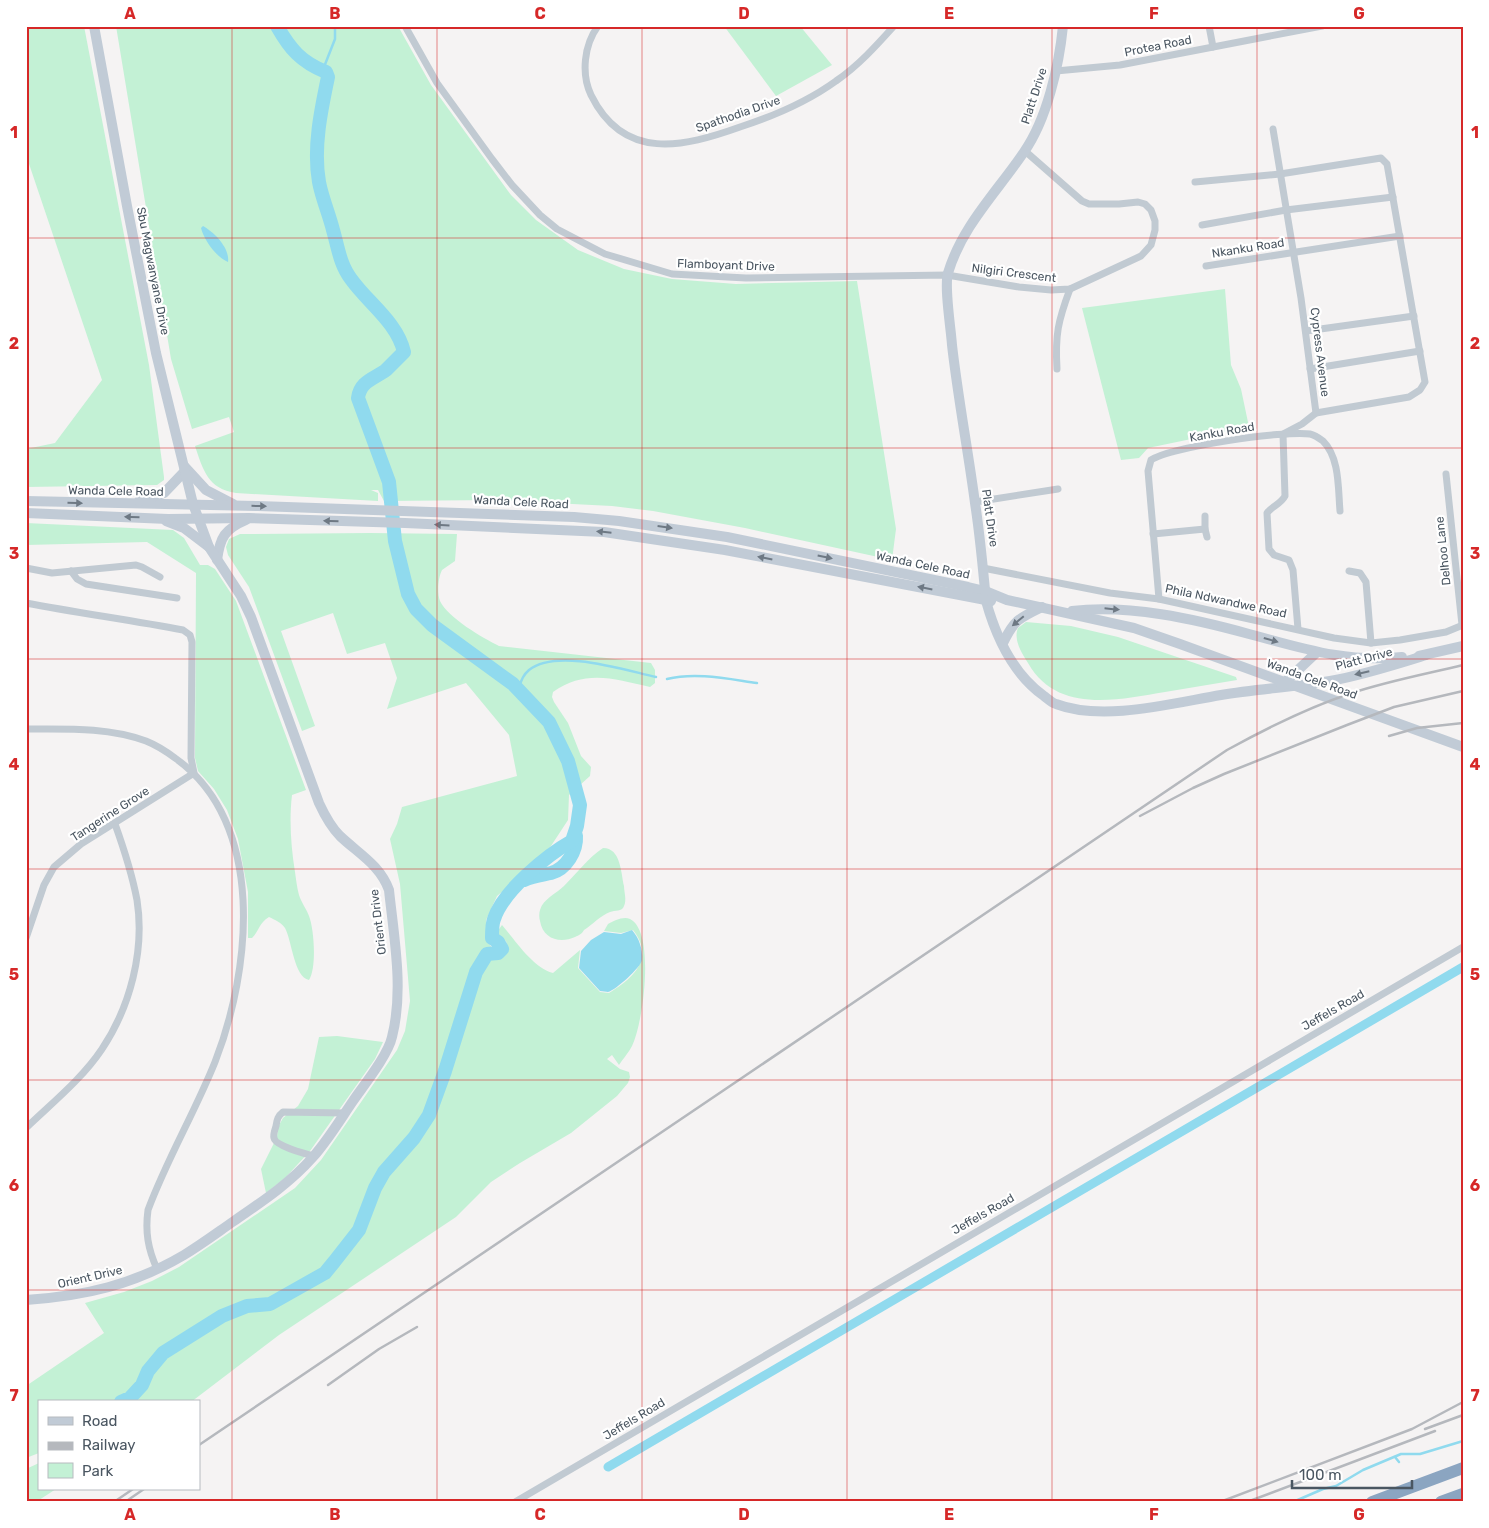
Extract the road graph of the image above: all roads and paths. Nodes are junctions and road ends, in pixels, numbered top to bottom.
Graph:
1 (94, 26) edge
2 (405, 26) edge
3 (598, 26) edge
4 (894, 26) edge
5 (1063, 26) edge
6 (1209, 26) edge
7 (1322, 26) edge
8 (1213, 47) junction
9 (1056, 71) junction
10 (1273, 129) dead end
11 (1026, 151) junction
12 (1280, 174) junction
13 (1195, 182) dead end
14 (1392, 197) junction
15 (1286, 210) junction
16 (1202, 225) dead end
17 (1400, 236) junction
18 (1293, 252) junction
19 (1206, 266) dead end
20 (947, 276) junction
21 (1070, 289) junction
22 (1414, 316) junction
23 (1306, 331) junction
24 (1420, 351) junction
25 (1310, 368) junction
26 (1057, 369) dead end
27 (1316, 413) junction
28 (1283, 434) junction
29 (184, 468) junction
30 (1446, 474) dead end
31 (1058, 489) dead end
32 (26, 502) edge
33 (975, 502) junction
34 (128, 504) junction
35 (193, 504) junction
36 (239, 506) junction
37 (1340, 511) dead end
38 (26, 514) edge
39 (1205, 516) dead end
40 (155, 518) junction
41 (198, 518) junction
42 (249, 518) junction
43 (1204, 529) junction
44 (1153, 534) junction
45 (1206, 537) dead end
46 (209, 547) junction
47 (217, 560) junction
48 (26, 568) edge
49 (983, 568) junction
50 (71, 571) junction
51 (1349, 571) dead end
52 (160, 577) dead end
53 (986, 596) junction
54 (177, 598) dead end
55 (1159, 599) junction
56 (26, 603) edge
57 (1042, 607) junction
58 (1064, 612) junction
59 (1462, 625) edge
60 (1298, 628) junction
61 (1003, 643) junction
62 (1372, 643) junction
63 (1463, 646) edge
64 (1316, 653) junction
65 (1426, 655) junction
66 (1281, 687) junction
67 (26, 729) edge
68 (1463, 746) edge
69 (194, 773) junction
70 (115, 824) junction
71 (26, 938) edge
72 (1463, 947) edge
73 (345, 1113) junction
74 (26, 1128) edge
75 (314, 1156) junction
76 (156, 1269) junction
77 (26, 1300) edge
78 (1463, 1468) edge
79 (1463, 1494) edge
80 (515, 1502) edge
81 (1372, 1502) edge
82 (1441, 1502) edge

1 - 29 street, Sbu Magwanyane Drive
2 - 20 street, Flamboyant Drive
3 - 4 street, Spathodia Drive
5 - 9 street, Platt Drive
6 - 8 street
7 - 8 street, Protea Road
8 - 9 street, Protea Road
9 - 11 street, Platt Drive
10 - 12 street, Cypress Avenue
11 - 20 street, Platt Drive
11 - 21 street, Nilgiri Crescent
12 - 13 street
12 - 14 street
12 - 15 street, Cypress Avenue
14 - 15 street
14 - 17 street
15 - 16 street
15 - 18 street, Cypress Avenue
17 - 18 street, Nkanku Road
17 - 22 street
18 - 19 street, Nkanku Road
18 - 23 street, Cypress Avenue
20 - 21 street, Nilgiri Crescent
20 - 33 street, Platt Drive
21 - 26 street
22 - 23 street
22 - 24 street
23 - 25 street, Cypress Avenue
24 - 25 street
24 - 27 street
25 - 27 street, Cypress Avenue
27 - 28 street, Cypress Avenue
28 - 37 street, Kanku Road
28 - 44 street, Kanku Road
28 - 60 street
29 - 34 street
29 - 35 street, Sbu Magwanyane Drive
29 - 36 street
30 - 59 street, Delhoo Lane
31 - 33 street
32 -> 34 street, Wanda Cele Road
33 - 49 street, Platt Drive
34 - 35 street, Wanda Cele Road
35 - 36 street, Wanda Cele Road
35 - 41 street, Sbu Magwanyane Drive
36 -> 53 street, Wanda Cele Road
40 -> 38 street, Wanda Cele Road
39 - 43 street
40 - 41 street, Wanda Cele Road
40 - 46 street
41 - 42 street, Wanda Cele Road
41 - 46 street, Orient Drive
42 - 47 street
53 -> 42 street, Wanda Cele Road
43 - 44 street
43 - 45 street
44 - 55 street
46 - 47 street, Orient Drive
47 - 73 street, Orient Drive
48 - 50 street
49 - 53 street, Platt Drive
49 - 55 street, Phila Ndwandwe Road
50 - 52 street
50 - 54 street
51 - 62 street
53 - 57 street, Wanda Cele Road
53 - 61 street, Platt Drive
55 - 60 street, Phila Ndwandwe Road
56 - 69 street
57 - 58 street, Wanda Cele Road
57 -> 61 street
58 -> 64 street, Phila Ndwandwe Road
58 - 68 street, Wanda Cele Road
59 - 62 street, Phila Ndwandwe Road
60 - 62 street, Phila Ndwandwe Road
61 - 66 street, Platt Drive
63 - 65 street, Phila Ndwandwe Road
64 - 65 street, Phila Ndwandwe Road
64 - 66 street
65 -> 66 street, Platt Drive
67 - 69 street
69 - 70 street, Tangerine Grove
69 - 76 street
70 - 71 street, Tangerine Grove
70 - 74 street
72 - 80 street, Jeffels Road
73 - 75 street, Orient Drive
73 - 75 street
75 - 76 street, Orient Drive
76 - 77 street, Orient Drive
78 - 81 highway
79 - 82 highway

